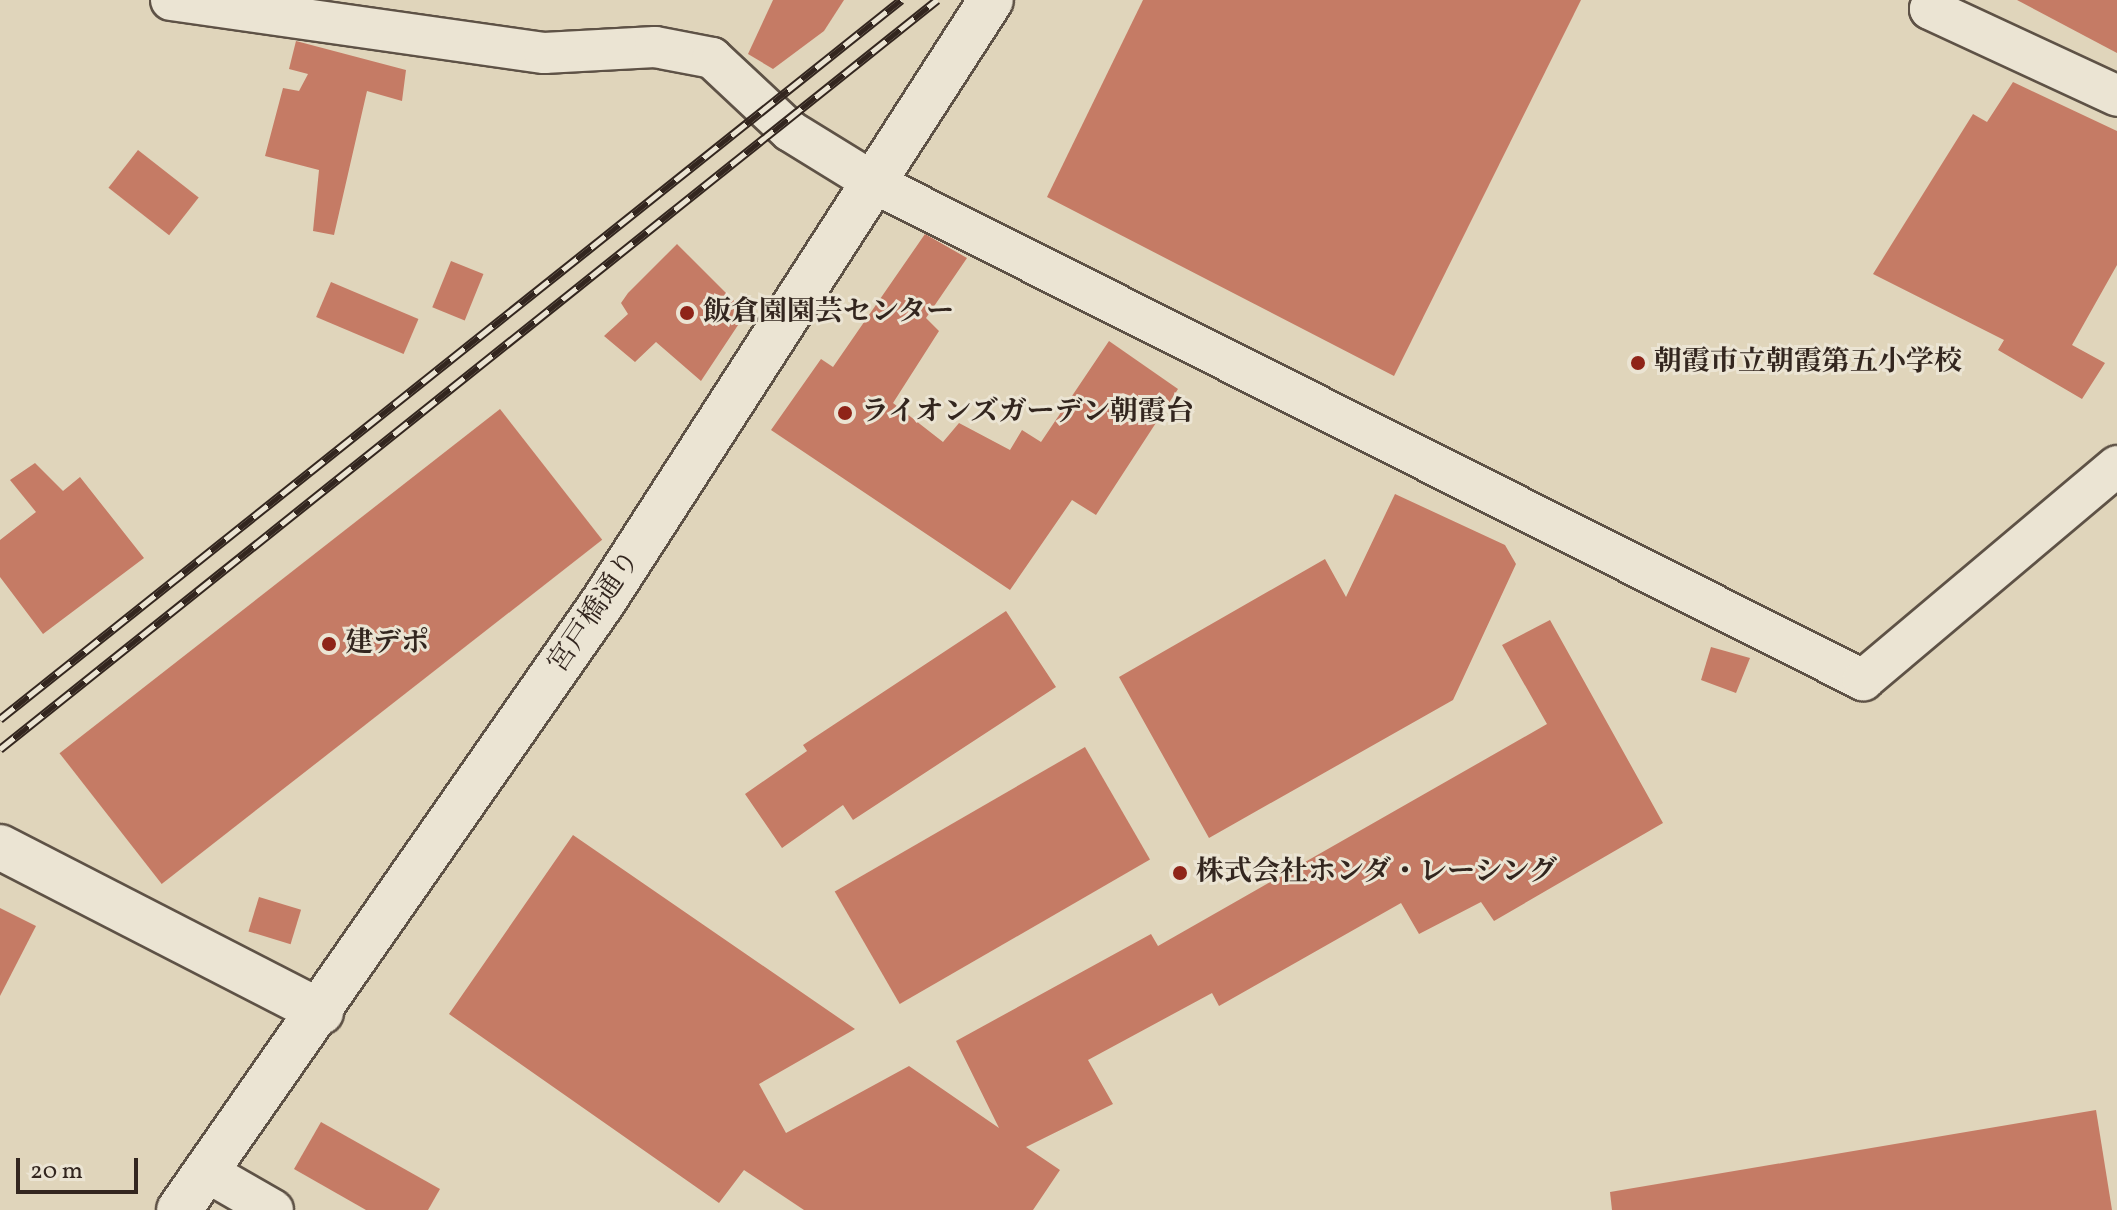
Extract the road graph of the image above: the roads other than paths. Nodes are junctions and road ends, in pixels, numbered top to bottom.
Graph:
1 (171, 0) edge
2 (991, 0) edge
3 (1926, 3) edge
4 (2117, 96) edge
5 (876, 184) junction
6 (2117, 466) edge
7 (0, 847) edge
8 (321, 1012) junction
9 (207, 1172) junction
10 (179, 1210) edge
11 (273, 1210) edge

1 - 5 street
2 - 5 street, 宮戸橋通り
3 - 4 street
5 - 6 street
5 - 8 street, 宮戸橋通り
7 - 8 street
8 - 9 street, 宮戸橋通り
9 - 10 street, 宮戸橋通り
9 - 11 street

